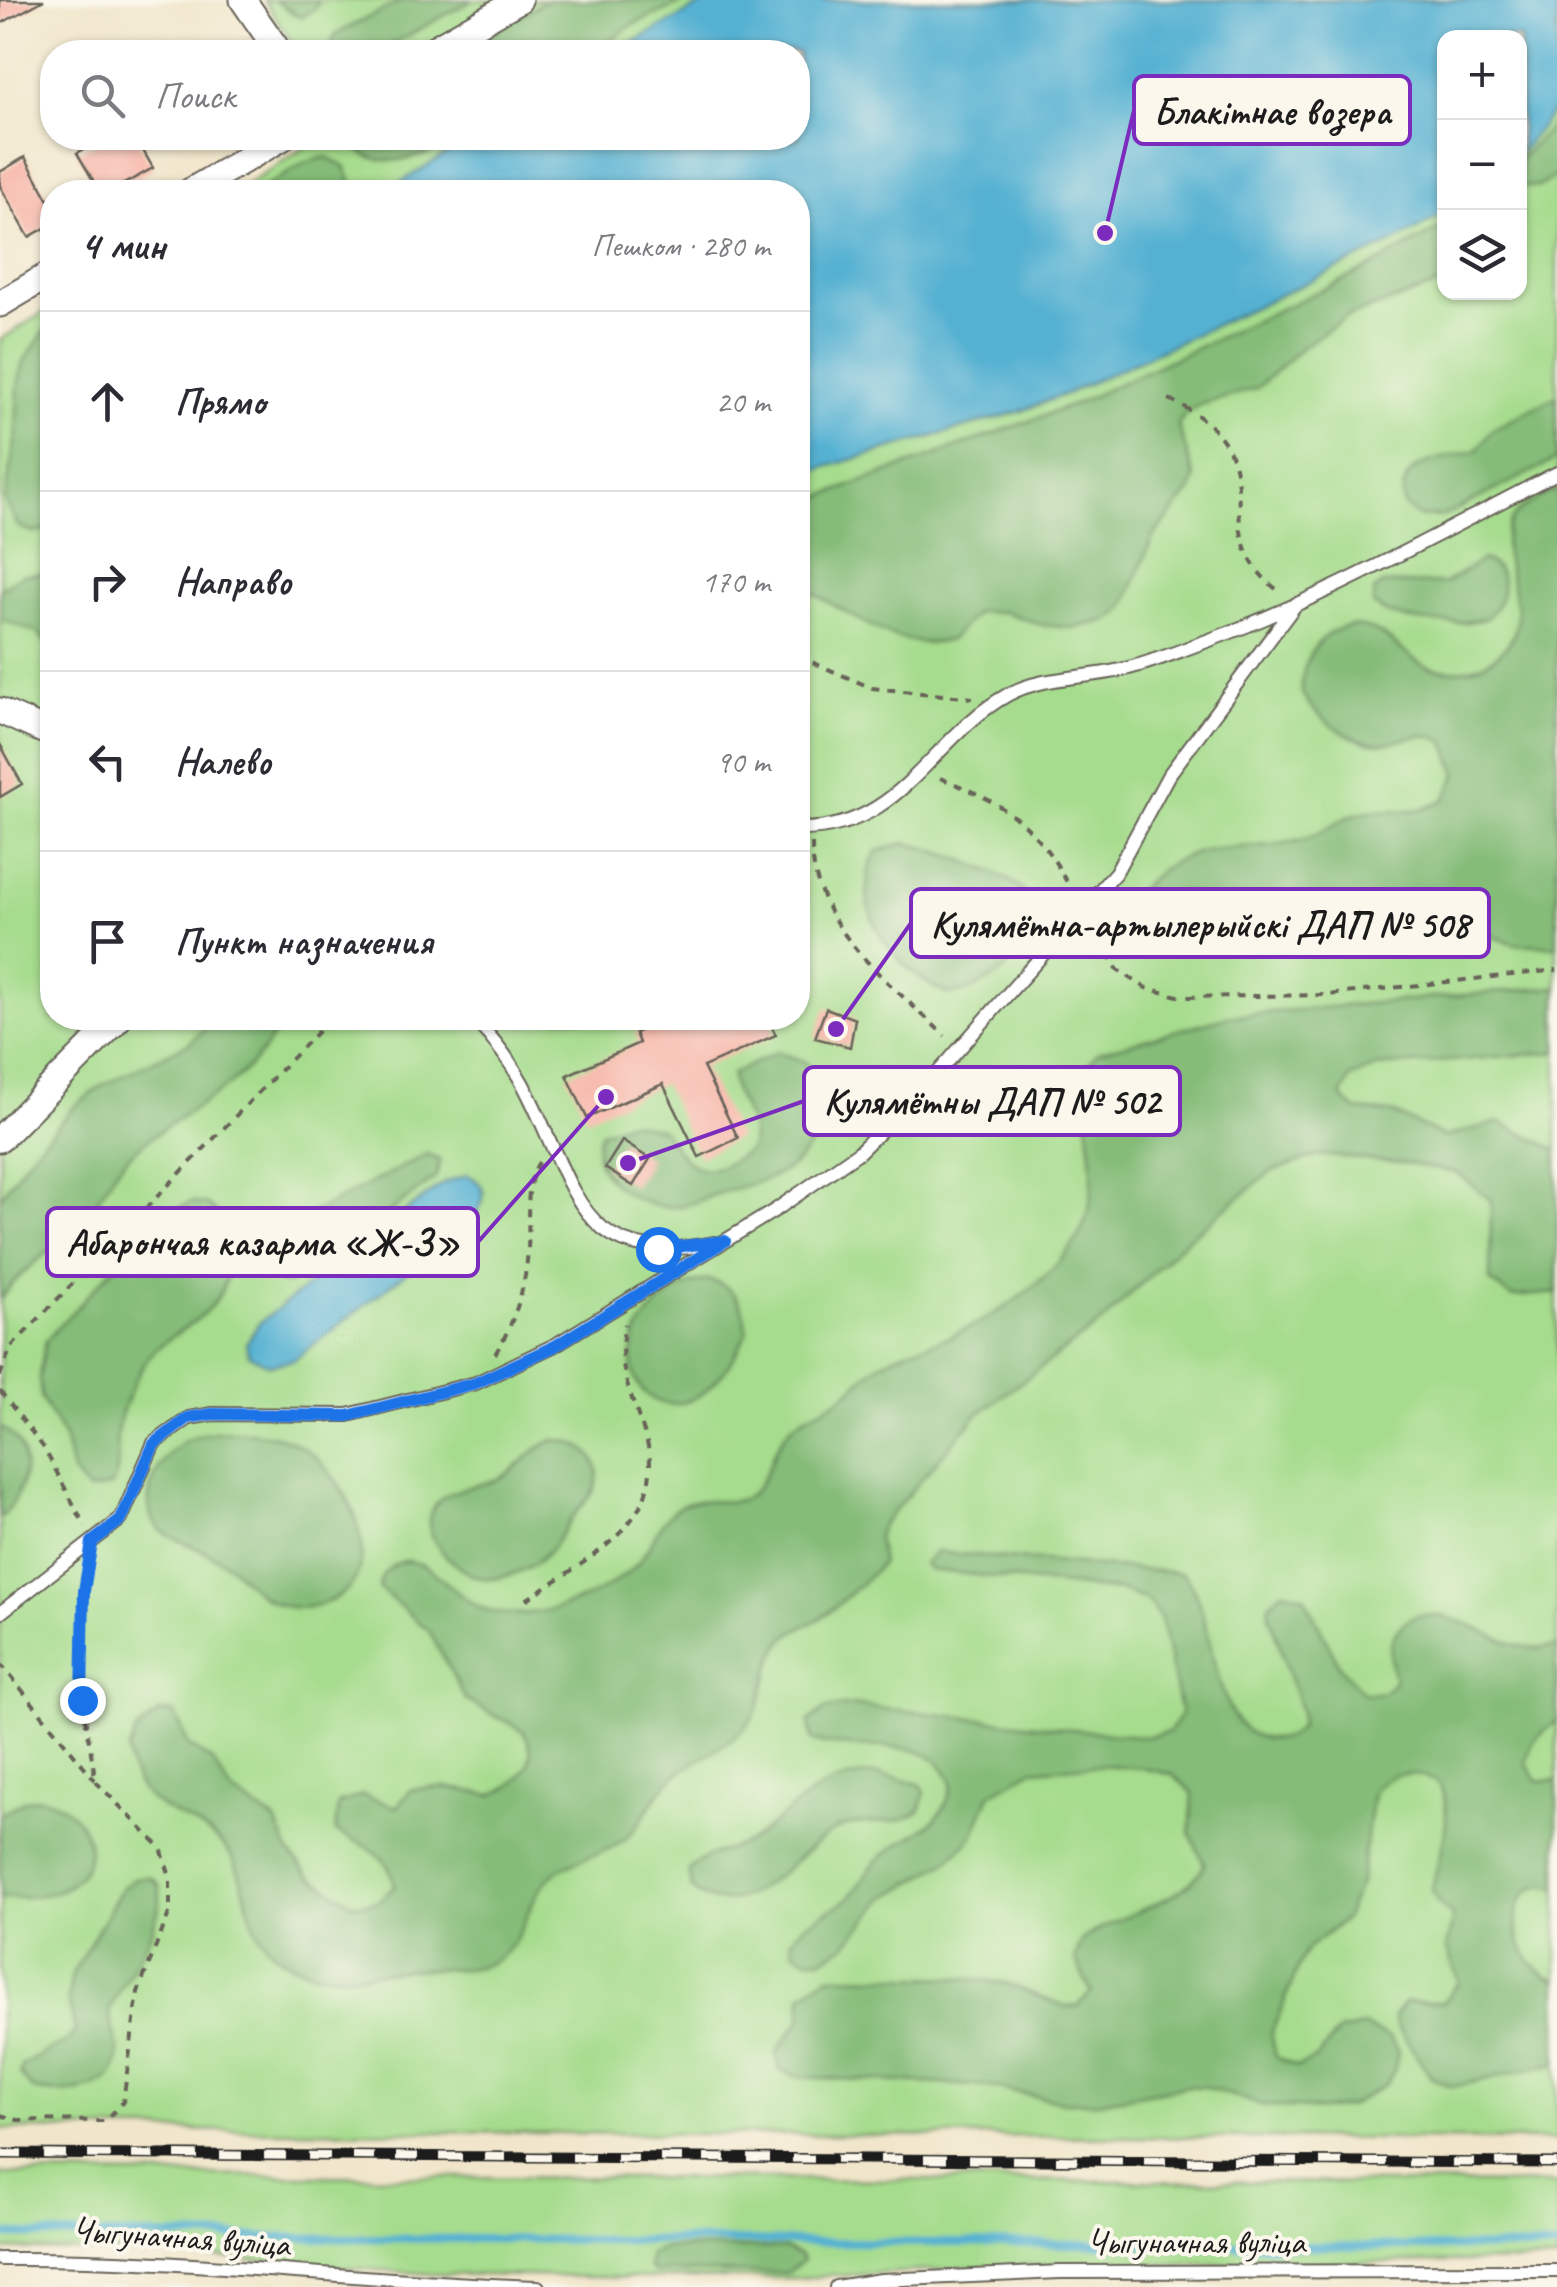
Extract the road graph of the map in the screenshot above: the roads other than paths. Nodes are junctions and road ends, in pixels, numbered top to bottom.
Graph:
1 (243, 0) edge
2 (519, 0) edge
3 (271, 40) edge
4 (449, 40) edge
5 (261, 150) edge
6 (210, 180) edge
7 (40, 280) edge
8 (0, 304) edge
9 (1557, 473) edge
10 (1296, 604) junction
11 (0, 710) edge
12 (40, 728) edge
13 (810, 830) edge
14 (107, 1030) edge
15 (485, 1030) edge
16 (0, 1139) edge
17 (725, 1241) junction
18 (0, 1614) edge
19 (0, 2259) edge
20 (1557, 2270) edge
21 (538, 2287) edge
22 (836, 2287) edge

1 - 3 street
2 - 4 street
5 - 6 street
7 - 8 street
9 - 10 lane
10 - 13 lane
10 - 17 lane
11 - 12 street
14 - 16 street
15 - 17 lane
17 - 18 lane
19 - 21 lane, Чыгуначная вуліца
20 - 22 lane, Чыгуначная вуліца

